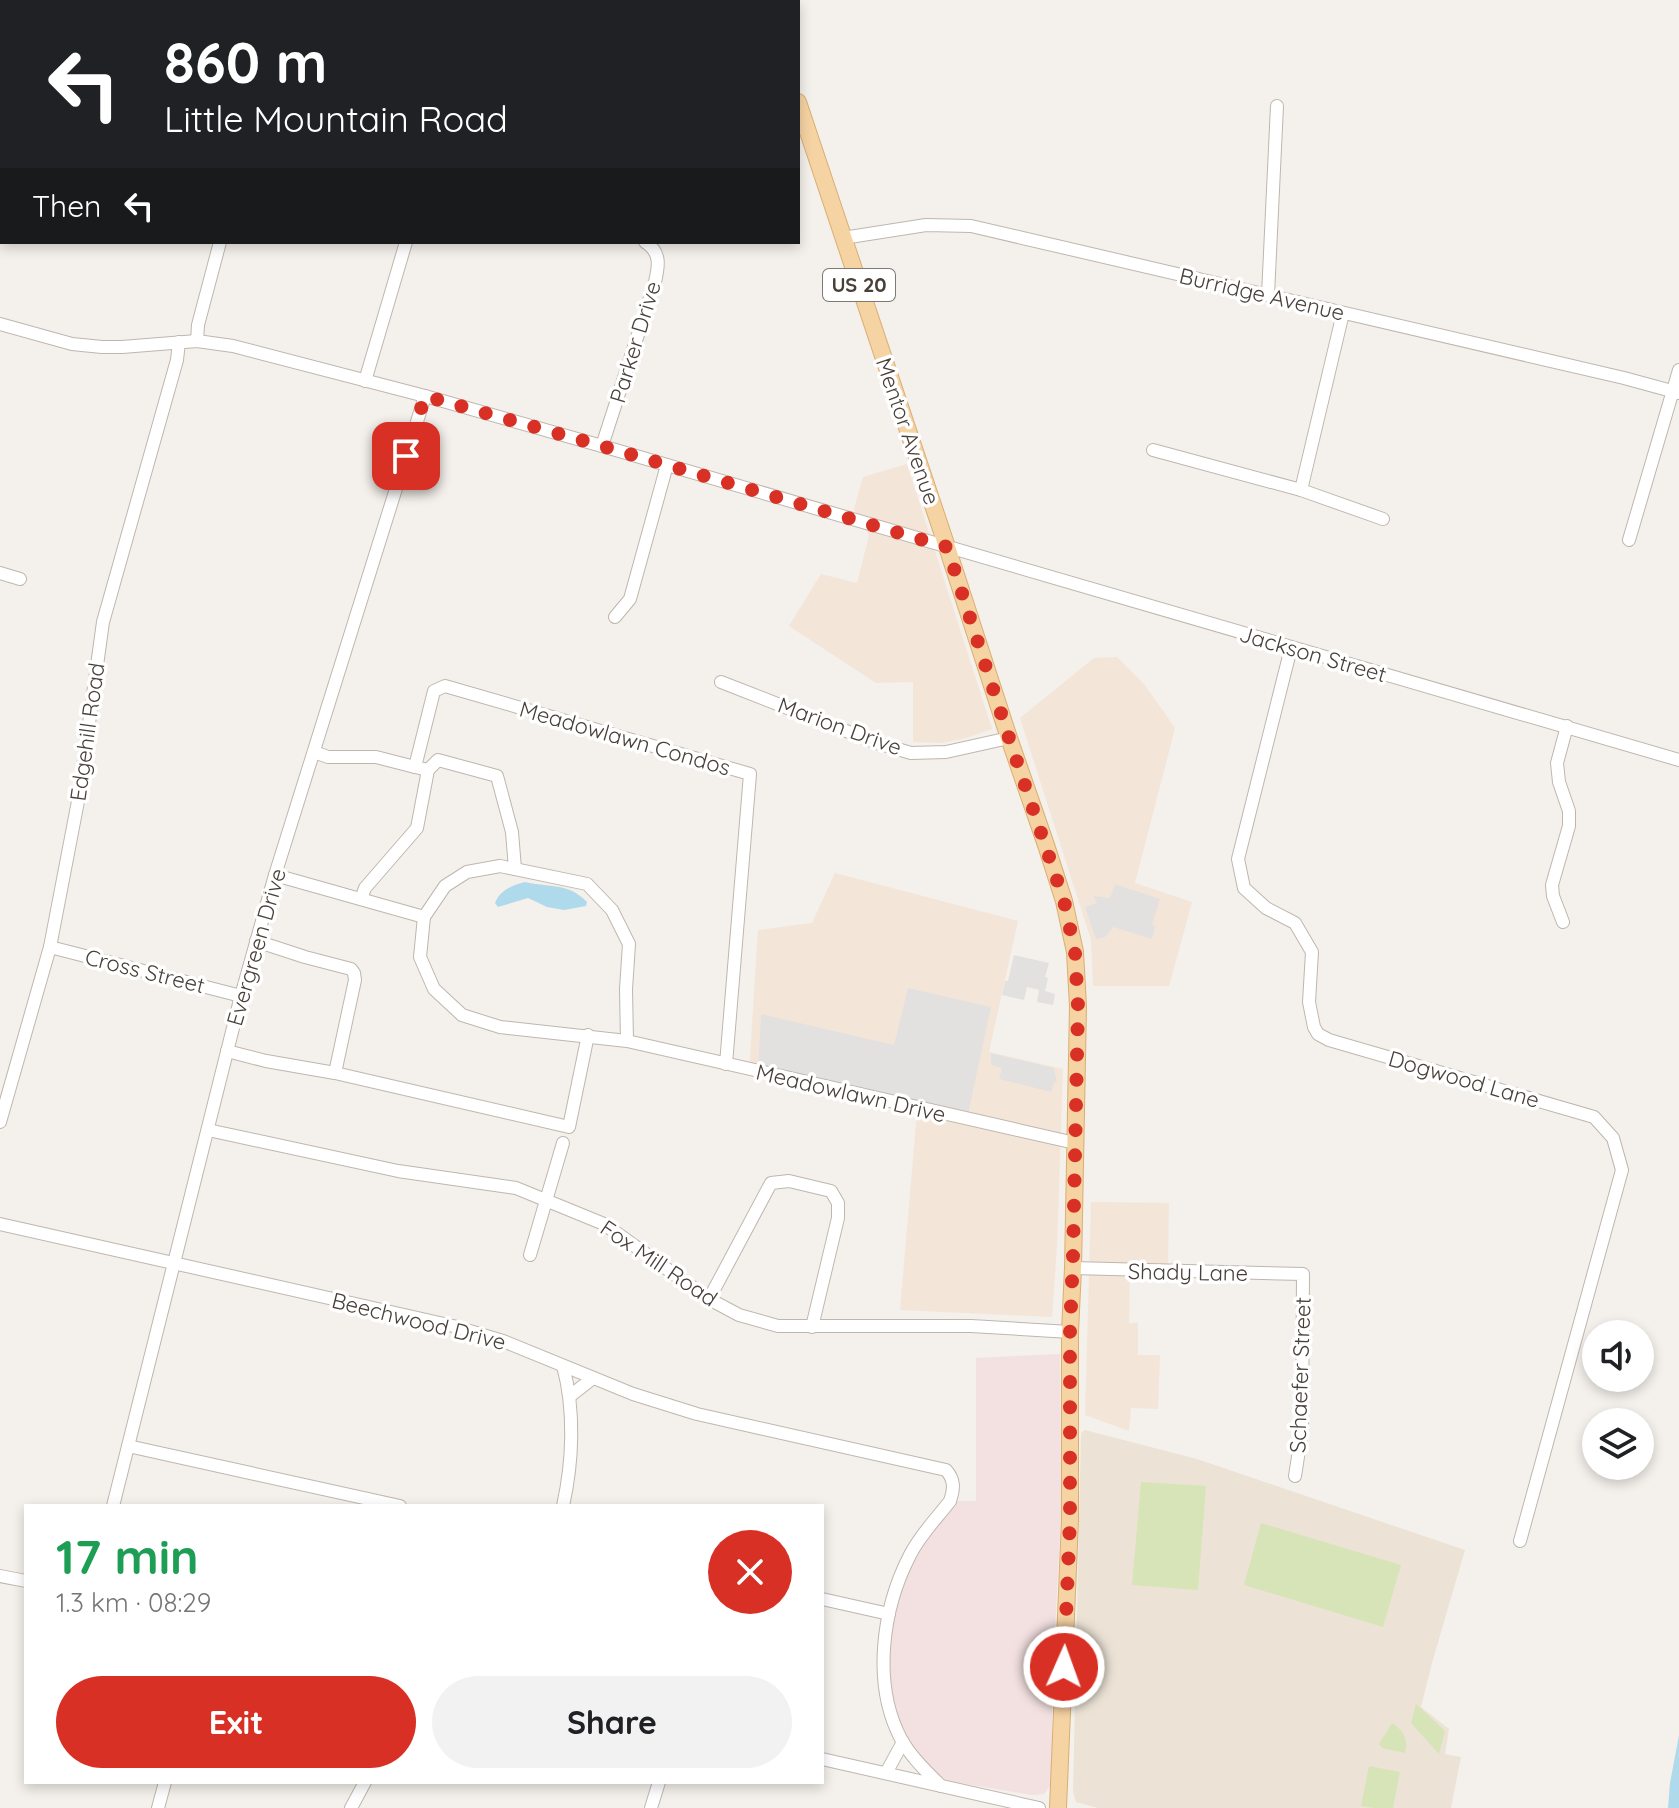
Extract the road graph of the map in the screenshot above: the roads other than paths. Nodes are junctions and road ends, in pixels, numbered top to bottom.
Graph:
1 (1277, 106) dead end
2 (800, 108) edge
3 (843, 238) junction
4 (219, 244) edge
5 (405, 244) edge
6 (648, 244) edge
7 (1268, 295) junction
8 (1343, 313) junction
9 (0, 324) edge
10 (197, 341) junction
11 (179, 342) junction
12 (1679, 370) edge
13 (365, 381) junction
14 (1676, 392) edge
15 (425, 396) junction
16 (602, 446) junction
17 (1153, 450) dead end
18 (667, 465) junction
19 (1301, 490) junction
20 (1383, 519) dead end
21 (1629, 540) dead end
22 (947, 547) junction
23 (0, 573) edge
24 (20, 579) dead end
25 (615, 617) dead end
26 (1291, 648) junction
27 (721, 682) dead end
28 (1567, 726) junction
29 (1009, 738) junction
30 (314, 752) junction
31 (1679, 760) edge
32 (422, 768) junction
33 (515, 869) junction
34 (275, 875) junction
35 (361, 899) junction
36 (424, 917) junction
37 (1563, 922) dead end
38 (256, 941) junction
39 (50, 947) junction
40 (241, 996) junction
41 (588, 1035) junction
42 (627, 1041) junction
43 (227, 1051) junction
44 (726, 1064) junction
45 (335, 1073) junction
46 (0, 1122) edge
47 (208, 1130) junction
48 (563, 1143) dead end
49 (1075, 1143) junction
50 (547, 1201) junction
51 (0, 1224) edge
52 (530, 1255) dead end
53 (174, 1263) junction
54 (1073, 1268) junction
55 (1303, 1274) joint
56 (709, 1299) junction
57 (812, 1327) junction
58 (1070, 1332) junction
59 (563, 1366) junction
60 (593, 1378) junction
61 (570, 1396) junction
62 (128, 1446) junction
63 (1295, 1476) dead end
64 (114, 1504) edge
65 (391, 1504) edge
66 (563, 1504) edge
67 (1520, 1541) dead end
68 (0, 1576) edge
69 (24, 1581) edge
70 (824, 1599) edge
71 (889, 1614) junction
72 (903, 1742) junction
73 (824, 1759) edge
74 (886, 1773) junction
75 (164, 1784) edge
76 (364, 1784) edge
77 (658, 1784) edge
78 (941, 1786) junction
79 (158, 1808) edge
80 (351, 1808) edge
81 (651, 1808) edge
82 (1039, 1808) edge
83 (1058, 1808) edge

1 - 7 street
2 - 3 main road, Mentor Avenue / US 20
3 - 7 street, Burridge Avenue
3 - 22 main road, Mentor Avenue / US 20
4 - 10 street
5 - 13 street
6 - 16 street, Parker Drive
7 - 8 street, Burridge Avenue
8 - 14 street, Burridge Avenue
8 - 19 street
9 - 11 street, Jackson Street
10 - 11 street, Jackson Street
10 - 13 street, Jackson Street
11 - 39 street, Edgehill Road
12 - 14 street
13 - 15 street, Jackson Street
14 - 21 street
15 - 16 street, Jackson Street
15 - 30 street, Evergreen Drive
16 - 18 street, Jackson Street
17 - 19 street
18 - 22 street, Jackson Street
18 - 25 street
19 - 20 street
22 - 26 street, Jackson Street
22 - 29 main road, Mentor Avenue / US 20
23 - 24 street
26 - 28 street, Jackson Street
26 - 67 street, Dogwood Lane
27 - 29 street, Marion Drive
28 - 31 street, Jackson Street
28 - 37 street
29 - 49 main road, Mentor Avenue / US 20
30 - 32 street
30 - 34 street, Evergreen Drive
32 - 33 street
32 - 35 street, Meadowlawn Condos
32 - 44 street, Meadowlawn Condos
33 - 36 street, Meadowlawn Drive
33 - 42 street, Meadowlawn Drive
34 - 35 street
34 - 38 street, Evergreen Drive
35 - 36 street
36 - 41 street, Meadowlawn Drive
38 - 40 street, Evergreen Drive
38 - 45 street
39 - 40 street, Cross Street
39 - 46 street, Edgehill Road
40 - 43 street, Evergreen Drive
41 - 42 street, Meadowlawn Drive
41 - 45 street
42 - 44 street, Meadowlawn Drive
43 - 45 street
43 - 47 street, Evergreen Drive
44 - 49 street, Meadowlawn Drive
47 - 50 street, Fox Mill Road
47 - 53 street, Evergreen Drive
48 - 50 street
49 - 54 main road, Mentor Avenue / US 20
50 - 52 street
50 - 56 street, Fox Mill Road
51 - 53 street, Beechwood Drive
53 - 59 street, Beechwood Drive
53 - 62 street, Evergreen Drive
54 - 55 street, Shady Lane
54 - 58 main road, Mentor Avenue / US 20
55 - 63 street, Schaefer Street
56 - 57 street, Fox Mill Road
56 - 57 street
57 - 58 street, Fox Mill Road
58 - 83 main road, Mentor Avenue / US 20
59 - 60 street, Beechwood Drive
59 - 61 street
60 - 61 street
60 - 71 street, Beechwood Drive
61 - 66 street
62 - 64 street, Evergreen Drive
62 - 65 street
68 - 69 street
70 - 71 street
71 - 72 street
72 - 74 street
72 - 78 street
73 - 74 street
74 - 78 street
75 - 79 street
76 - 80 street
77 - 81 street
78 - 82 street

